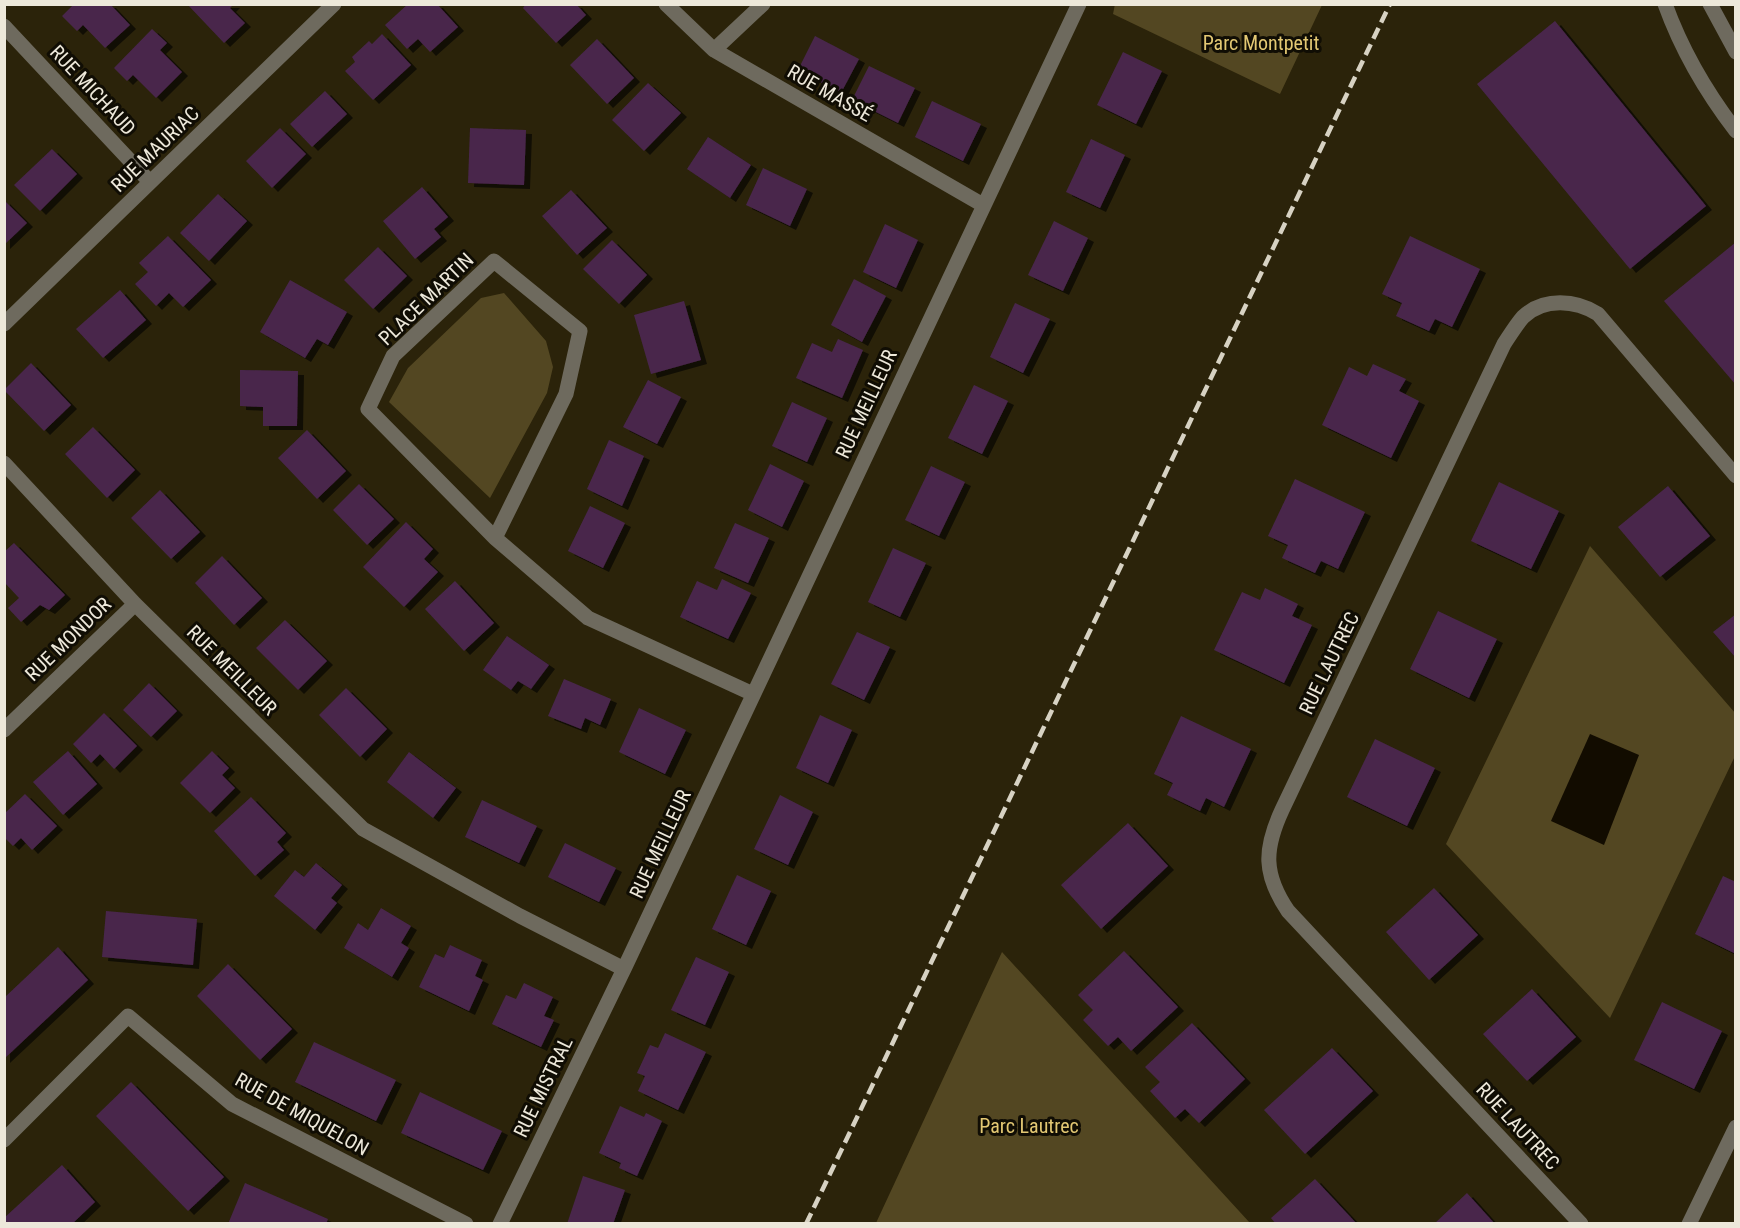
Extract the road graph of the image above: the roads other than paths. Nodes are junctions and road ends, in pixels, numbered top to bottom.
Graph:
1 (334, 4) edge
2 (666, 4) edge
3 (763, 4) edge
4 (1078, 4) edge
5 (1665, 4) edge
6 (1710, 4) edge
7 (4, 26) edge
8 (714, 50) junction
9 (1736, 52) edge
10 (1736, 131) edge
11 (150, 182) junction
12 (983, 205) junction
13 (4, 324) edge
14 (4, 463) edge
15 (1736, 476) edge
16 (495, 537) junction
17 (135, 604) junction
18 (753, 694) junction
19 (4, 730) edge
20 (624, 969) junction
21 (1736, 1127) edge
22 (4, 1140) edge
23 (466, 1224) edge
24 (500, 1224) edge
25 (1581, 1224) edge
26 (1689, 1224) edge

1 - 11 street, RUE MAURIAC
2 - 8 street, RUE MASSÉ
3 - 8 street
4 - 12 street, RUE MEILLEUR
5 - 10 street
6 - 9 street
7 - 11 street, RUE MICHAUD
8 - 12 street, RUE MASSÉ
11 - 13 street, RUE MAURIAC
12 - 18 street, RUE MEILLEUR
14 - 17 street, RUE MEILLEUR
15 - 25 street, RUE LAUTREC
16 - 16 street, PLACE MARTIN
16 - 18 street, PLACE MARTIN
17 - 19 street, RUE MONDOR
17 - 20 street, RUE MEILLEUR
18 - 20 street, RUE MEILLEUR
20 - 24 street, RUE MISTRAL
21 - 26 street
22 - 23 street, RUE DE MIQUELON

